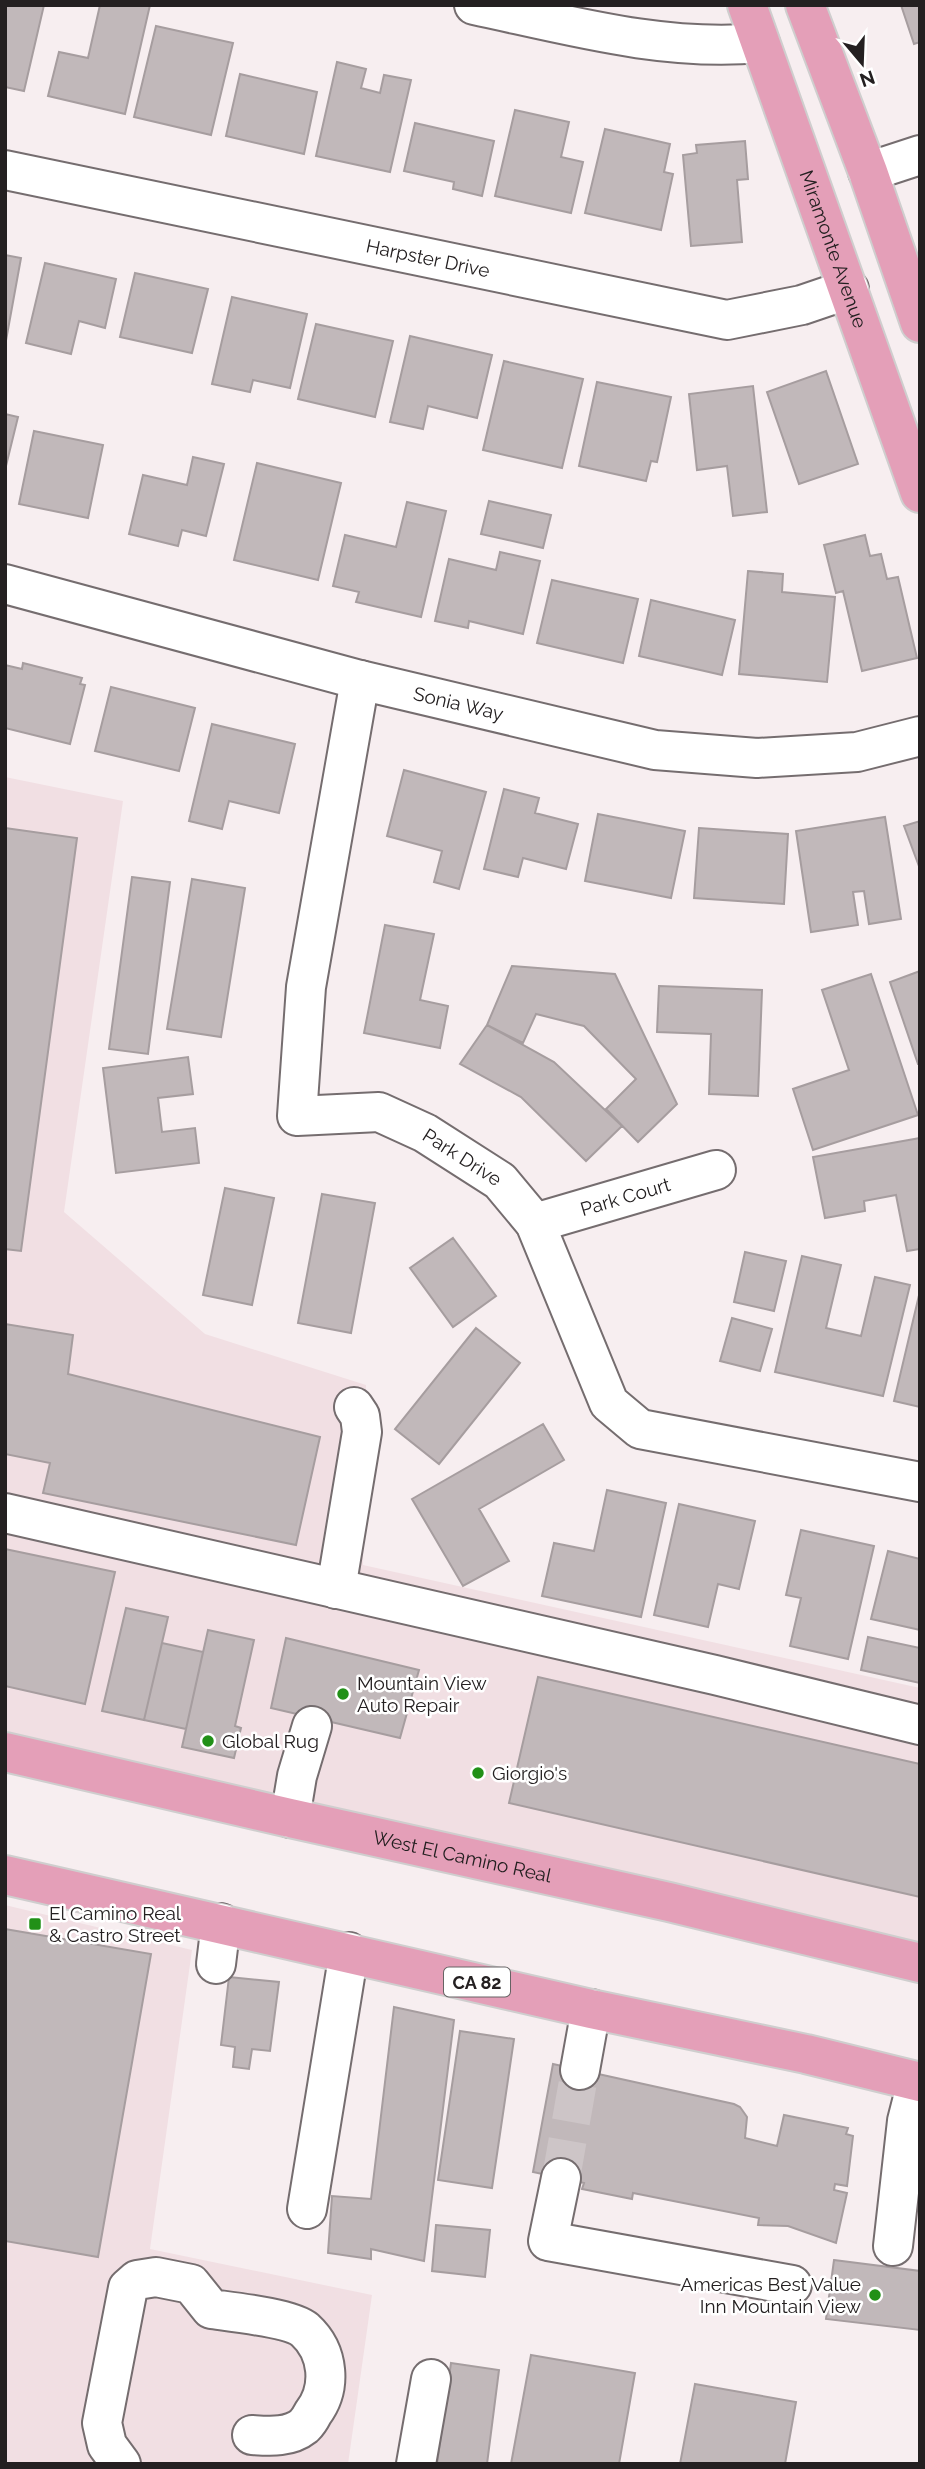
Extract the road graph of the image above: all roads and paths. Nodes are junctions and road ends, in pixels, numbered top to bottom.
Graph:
1 (474, 5) edge
2 (747, 5) edge
3 (805, 5) edge
4 (760, 43) junction
5 (920, 155) edge
6 (5, 170) edge
7 (868, 172) junction
8 (849, 289) junction
9 (920, 323) edge
10 (920, 493) edge
11 (5, 583) edge
12 (360, 680) junction
13 (920, 736) edge
14 (716, 1170) dead end
15 (535, 1223) junction
16 (354, 1407) dead end
17 (920, 1482) edge
18 (5, 1513) edge
19 (336, 1589) junction
20 (920, 1725) edge
21 (312, 1726) dead end
22 (5, 1752) edge
23 (290, 1818) junction
24 (5, 1875) edge
25 (221, 1923) junction
26 (349, 1952) junction
27 (920, 1963) edge
28 (216, 1964) dead end
29 (591, 2009) junction
30 (580, 2070) tunnel mouth
31 (919, 2082) edge
32 (561, 2178) tunnel mouth
33 (307, 2209) dead end
34 (893, 2246) dead end
35 (792, 2285) dead end
36 (431, 2379) dead end
37 (251, 2435) dead end
38 (121, 2464) edge
39 (416, 2464) edge

1 - 4 street
2 - 4 main road, Miramonte Avenue
3 - 7 main road
4 - 8 main road, Miramonte Avenue
5 - 7 street
6 - 8 street, Harpster Drive
7 - 9 main road
8 - 10 main road, Miramonte Avenue
11 - 12 street, Sonia Way
12 - 13 street, Sonia Way
12 - 15 street, Park Drive
14 - 15 street, Park Court
15 - 17 street, Park Drive
16 - 19 street
18 - 19 street
19 - 20 street
21 - 23 street
22 - 23 main road, West El Camino Real
23 - 27 main road, West El Camino Real
24 - 25 main road, CA 82
25 - 26 main road, CA 82
25 - 28 street
26 - 29 main road, CA 82
26 - 33 street
29 - 30 street
29 - 31 main road, CA 82
31 - 34 street
32 - 35 street
36 - 39 street
37 - 38 street

